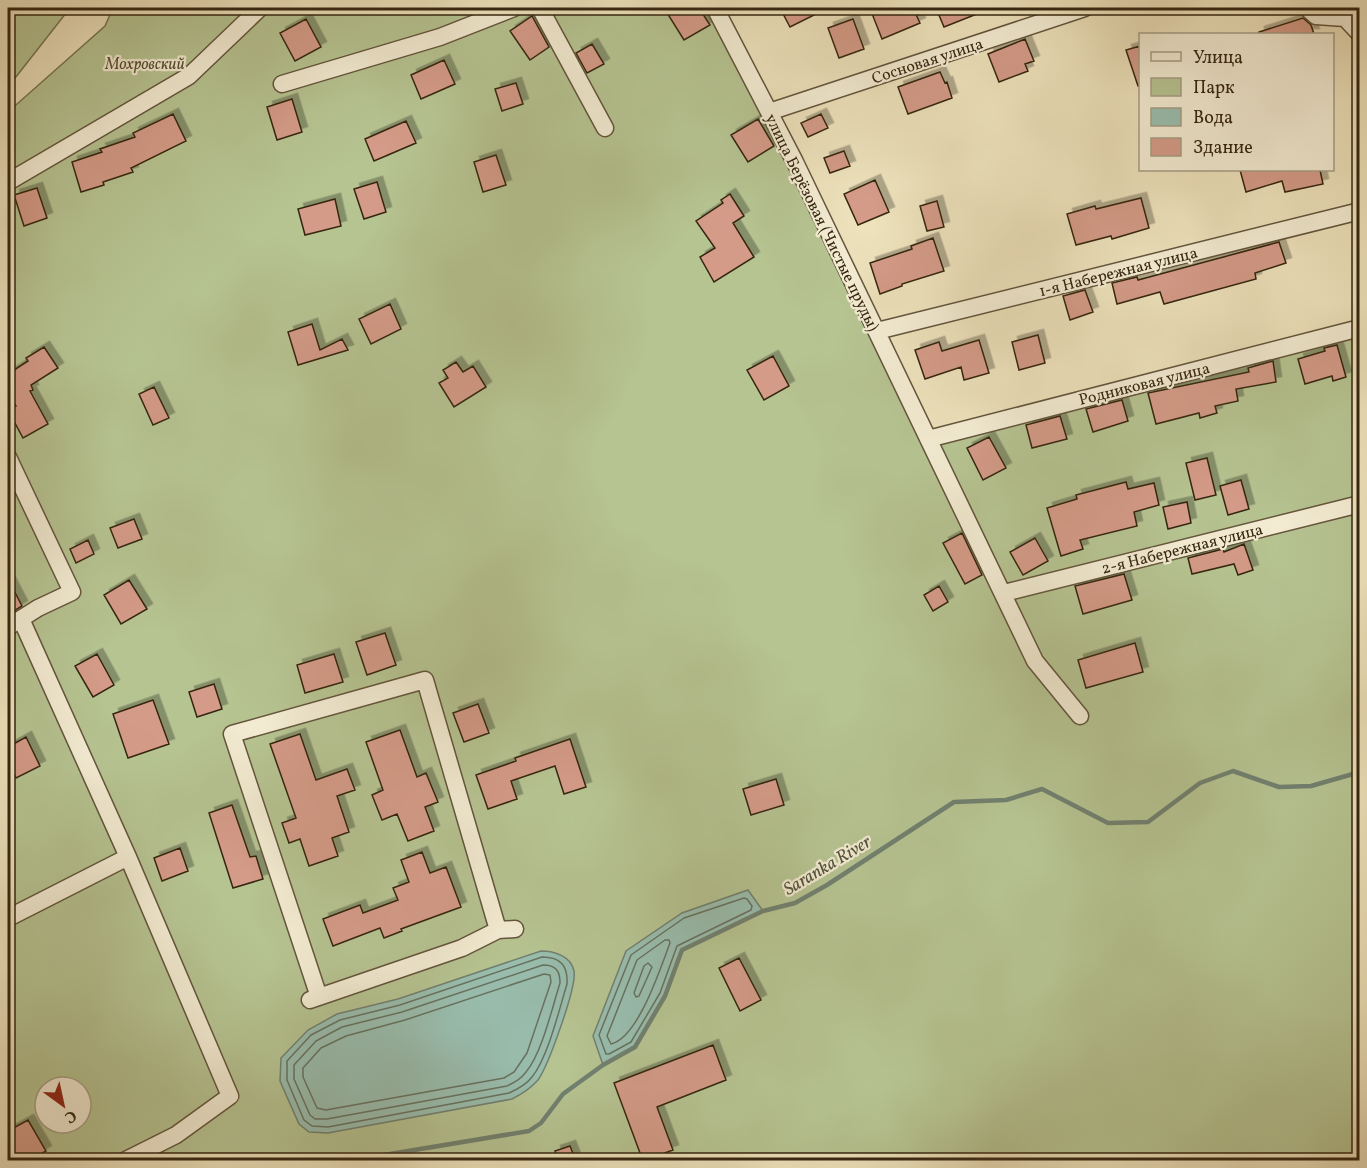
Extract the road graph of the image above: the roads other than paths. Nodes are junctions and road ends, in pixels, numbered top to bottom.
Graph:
1 (260, 8) edge
2 (514, 8) edge
3 (540, 8) edge
4 (715, 8) edge
5 (1084, 8) edge
6 (1307, 8) edge
7 (1356, 26) edge
8 (282, 84) dead end
9 (769, 112) junction
10 (605, 128) dead end
11 (8, 182) edge
12 (1359, 211) edge
13 (1359, 328) edge
14 (877, 331) junction
15 (928, 439) junction
16 (8, 457) edge
17 (1359, 504) edge
18 (1004, 593) junction
19 (14, 623) edge
20 (1080, 716) dead end
21 (128, 857) junction
22 (8, 918) edge
23 (507, 930) joint
24 (126, 1161) edge

1 - 11 street
2 - 8 street
3 - 10 street
4 - 9 street, улица Берёзовая (Чистые пруды)
5 - 9 street, Сосновая улица
6 - 7 street
9 - 14 street, улица Берёзовая (Чистые пруды)
12 - 14 street, 1-я Набережная улица
13 - 15 street, Родниковая улица
14 - 15 street, улица Берёзовая (Чистые пруды)
15 - 18 street, улица Берёзовая (Чистые пруды)
16 - 19 street
17 - 18 street, 2-я Набережная улица
18 - 20 street, улица Берёзовая (Чистые пруды)
19 - 21 street
21 - 22 street
21 - 24 street
23 - 23 street

